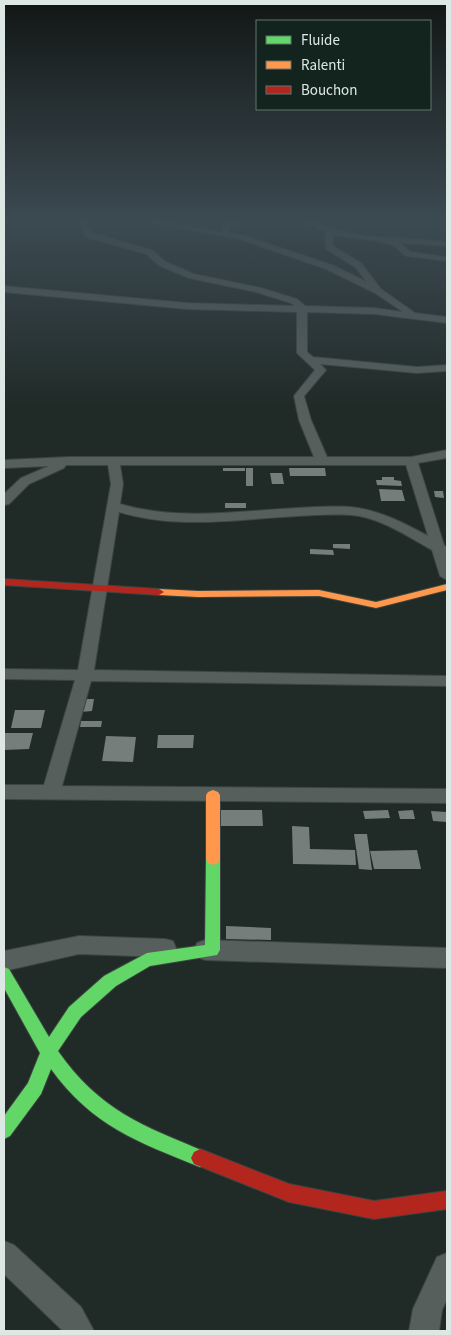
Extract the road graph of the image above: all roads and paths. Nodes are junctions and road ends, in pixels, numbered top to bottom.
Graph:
1 (230, 284) edge
2 (364, 284) edge
3 (373, 284) edge
4 (4, 289) edge
5 (378, 291) junction
6 (302, 308) junction
7 (413, 314) junction
8 (447, 320) edge
9 (310, 360) junction
10 (447, 368) edge
11 (447, 454) edge
12 (69, 461) junction
13 (322, 461) junction
14 (411, 461) junction
15 (114, 463) junction
16 (4, 464) edge
17 (4, 501) edge
18 (113, 506) junction
19 (440, 549) junction
20 (447, 576) edge
21 (4, 582) edge
22 (447, 587) edge
23 (100, 589) junction
24 (4, 674) edge
25 (85, 674) junction
26 (447, 681) edge
27 (4, 792) edge
28 (51, 792) junction
29 (213, 795) junction
30 (447, 796) edge
31 (212, 950) junction
32 (447, 958) edge
33 (4, 961) edge
34 (4, 974) edge
35 (50, 1051) junction
36 (4, 1130) edge
37 (447, 1200) edge
38 (4, 1255) edge
39 (447, 1267) edge
40 (80, 1331) edge
41 (424, 1331) edge

1 - 6 street
2 - 5 street
3 - 5 street
4 - 6 street
5 - 7 street
6 - 7 street
6 - 9 street
7 - 8 street
9 - 10 street
9 - 13 street
11 - 14 street
12 - 15 street
12 - 16 street
12 - 17 street
13 - 14 street
13 - 15 street
14 - 19 street
15 - 18 street
18 - 19 street
18 - 23 street
19 - 20 street
21 - 23 street
22 - 23 street
23 - 25 street
24 - 25 street
25 - 26 street
25 - 28 street
27 - 28 street
28 - 29 street
29 - 30 street
29 - 31 street
31 - 32 street
31 - 33 street
31 - 35 street
34 - 35 street
35 - 36 street
35 - 37 street
38 - 40 street
39 - 41 street

